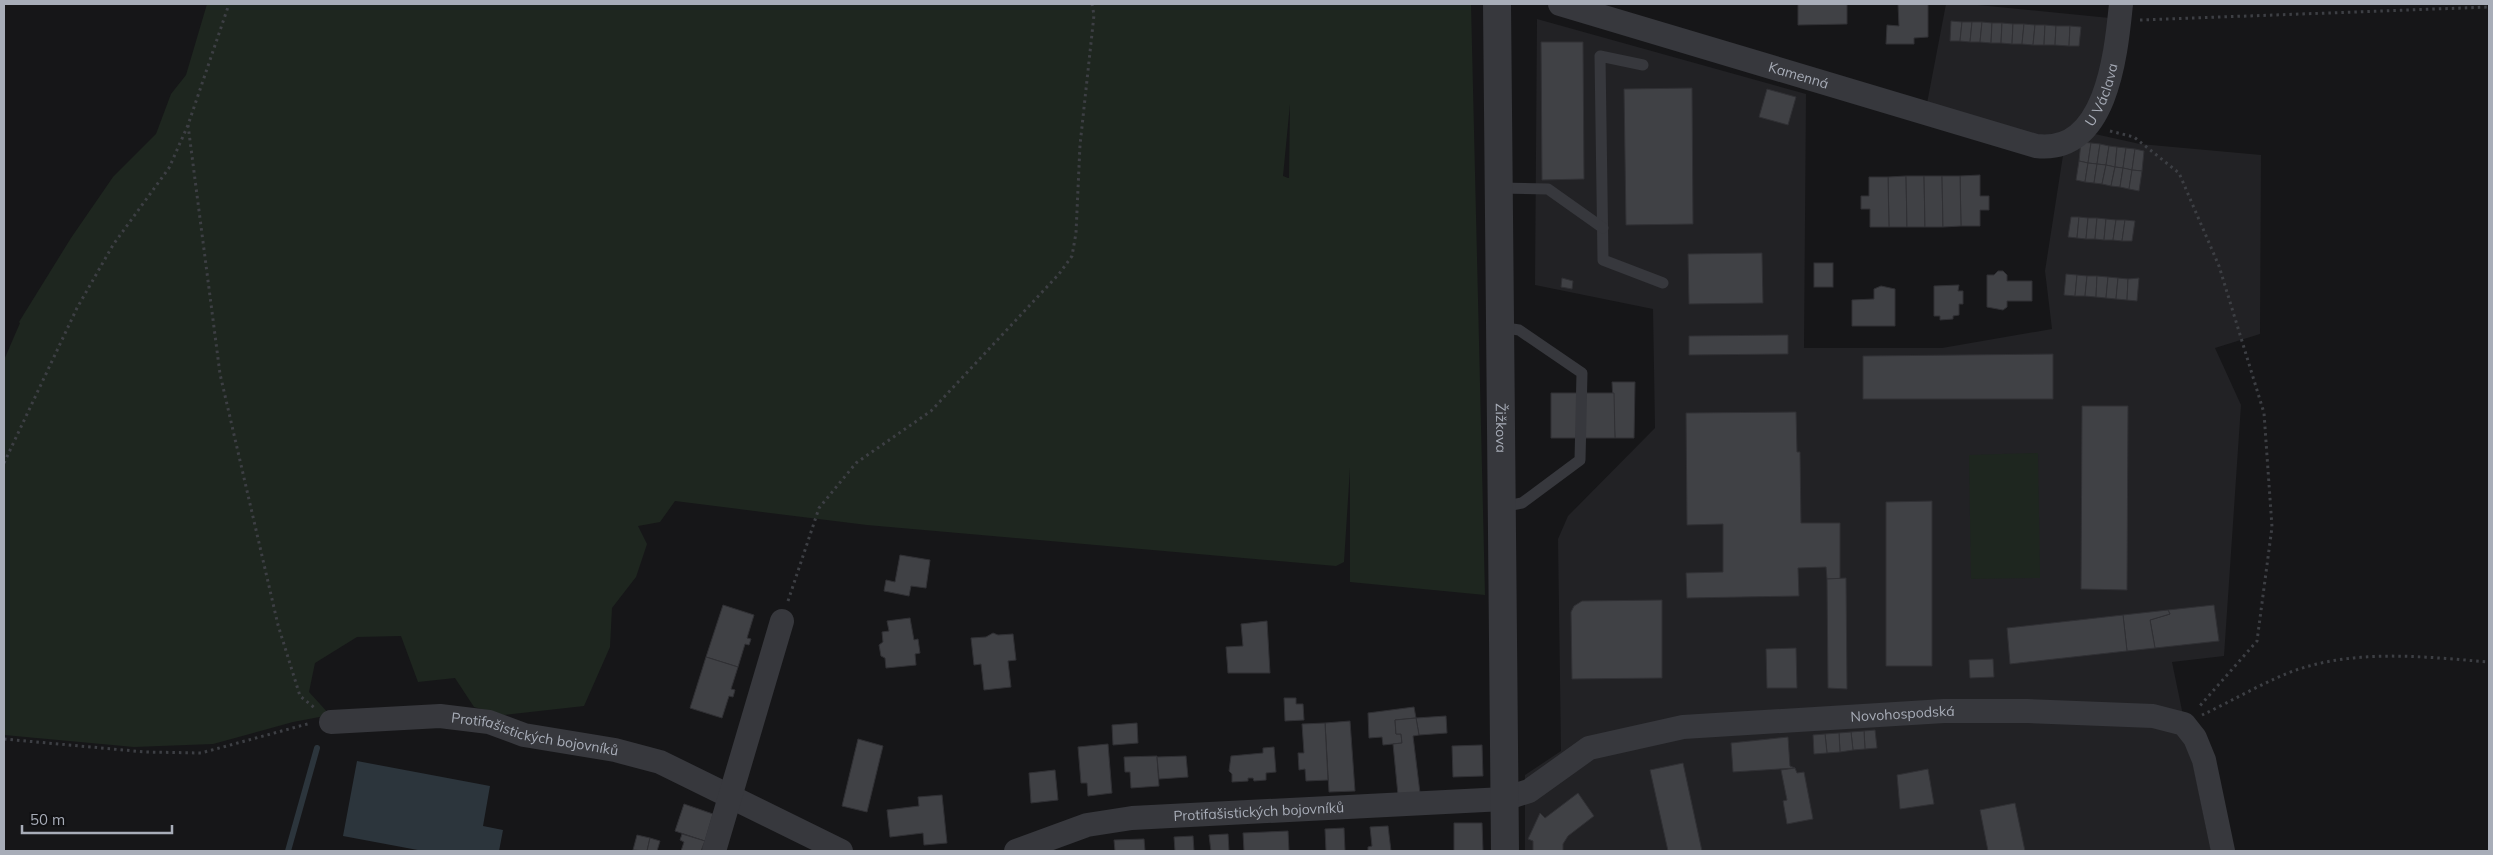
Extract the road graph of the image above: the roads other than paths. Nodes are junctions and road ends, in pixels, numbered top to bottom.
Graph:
1 (1497, 4) edge
2 (1560, 4) edge
3 (2120, 12) edge
4 (1643, 65) dead end
5 (2036, 146) joint
6 (1498, 188) junction
7 (1602, 228) junction
8 (1663, 283) dead end
9 (1498, 327) junction
10 (1501, 507) junction
11 (782, 621) road end
12 (332, 722) road end
13 (729, 794) junction
14 (1504, 799) junction
15 (714, 851) edge
16 (841, 851) edge
17 (1016, 851) edge
18 (1505, 851) edge
19 (2223, 851) edge

1 - 6 street, Žižkova
2 - 5 street, Kamenná
3 - 5 street, U Václava
4 - 7 lane
6 - 7 lane
6 - 9 street, Žižkova
7 - 8 lane
9 - 10 street, Žižkova
9 - 10 lane
10 - 14 street, Žižkova
11 - 13 street
12 - 13 street, Protifašistických bojovníků
13 - 15 street
13 - 16 street, Protifašistických bojovníků
14 - 17 street, Protifašistických bojovníků
14 - 18 street, Žižkova
14 - 19 street, Novohospodská

